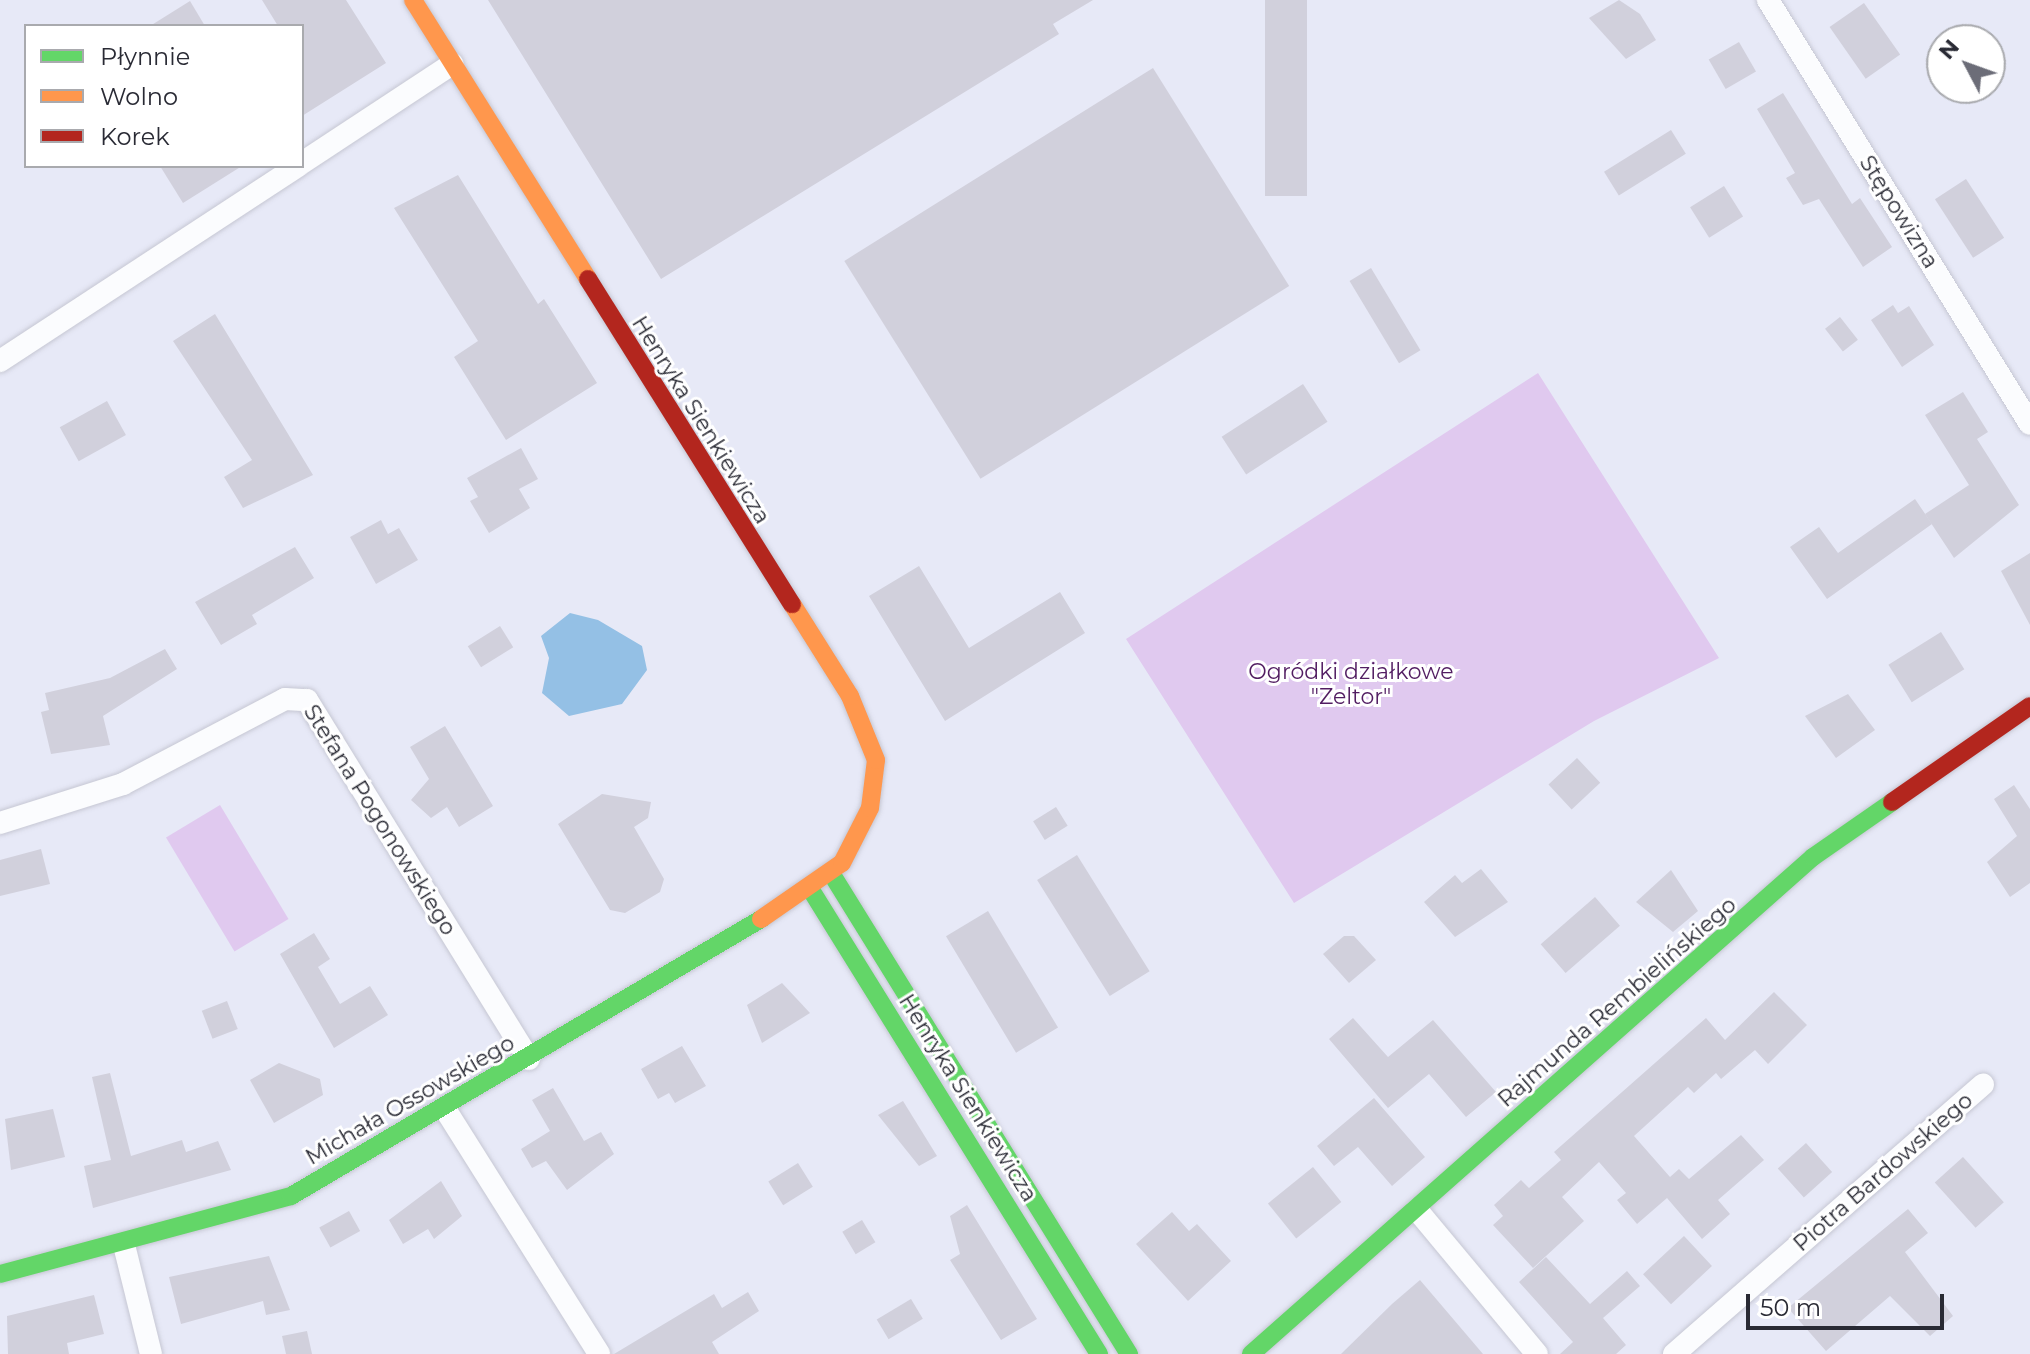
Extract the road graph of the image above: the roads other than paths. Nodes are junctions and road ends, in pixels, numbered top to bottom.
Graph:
1 (413, 0) edge
2 (1768, 0) edge
3 (452, 64) junction
4 (304, 162) edge
5 (295, 168) edge
6 (0, 361) edge
7 (2030, 424) edge
8 (2030, 706) edge
9 (0, 823) edge
10 (831, 873) junction
11 (811, 890) junction
12 (529, 1059) junction
13 (1983, 1084) dead end
14 (445, 1109) junction
15 (1417, 1210) junction
16 (124, 1245) junction
17 (0, 1274) edge
18 (151, 1354) edge
19 (599, 1354) edge
20 (1099, 1354) edge
21 (1129, 1354) edge
22 (1251, 1354) edge
23 (1537, 1354) edge
24 (1674, 1354) edge

1 - 3 street, Henryka Sienkiewicza
2 - 7 street, Stępowizna
3 - 4 street
3 - 10 street, Henryka Sienkiewicza
5 - 6 street
8 - 15 street, Rajmunda Rembielińskiego
9 - 12 street, Stefana Pogonowskiego
10 - 11 street, Henryka Sienkiewicza
10 - 21 street, Henryka Sienkiewicza
11 - 12 street, Michała Ossowskiego
11 - 20 street, Henryka Sienkiewicza
12 - 14 street, Michała Ossowskiego
13 - 24 street, Piotra Bardowskiego
14 - 16 street, Michała Ossowskiego
14 - 19 street
15 - 22 street, Rajmunda Rembielińskiego
15 - 23 street
16 - 17 street, Michała Ossowskiego
16 - 18 street

